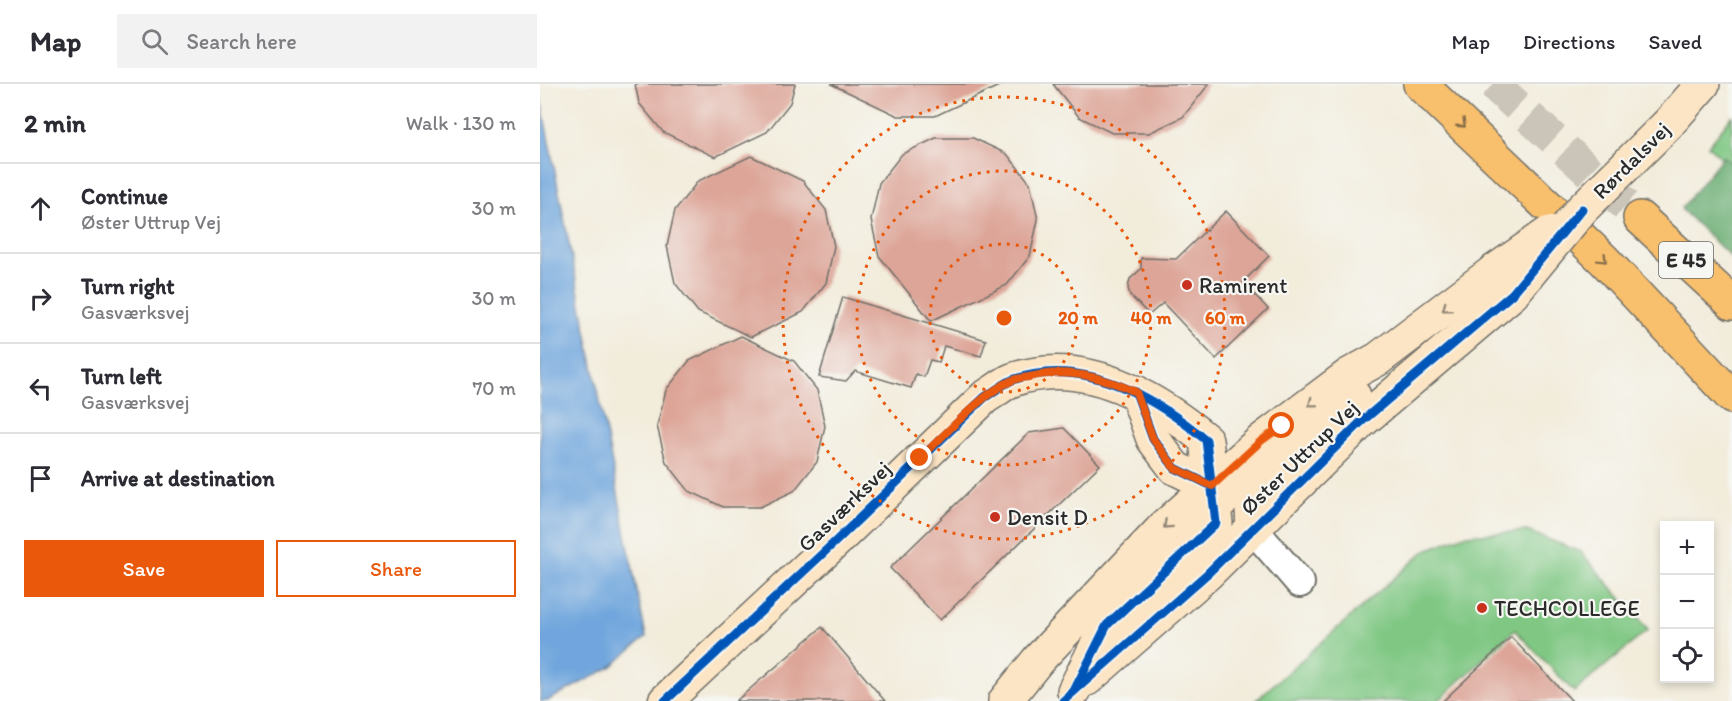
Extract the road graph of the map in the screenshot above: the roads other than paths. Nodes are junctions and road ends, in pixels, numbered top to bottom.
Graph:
1 (1420, 84) edge
2 (1703, 84) edge
3 (1640, 218) tunnel mouth
4 (1503, 283) junction
5 (1732, 303) edge
6 (1378, 359) junction
7 (1732, 397) edge
8 (1212, 486) junction
9 (1253, 529) junction
10 (1300, 583) dead end
11 (1069, 696) edge
12 (665, 701) edge
13 (1005, 701) edge

1 -> 7 highway, E 45
2 - 4 street, Rørdalsvej, bridge
3 - 5 highway, E 45
4 -> 6 street, Øster Uttrup Vej
4 - 9 street, Øster Uttrup Vej
6 -> 8 street, Øster Uttrup Vej
6 - 9 street
8 - 9 street
8 - 11 street, Gasværksvej
8 - 12 street, Gasværksvej
8 -> 13 street, Øster Uttrup Vej
9 - 10 street
9 - 11 street, Øster Uttrup Vej

